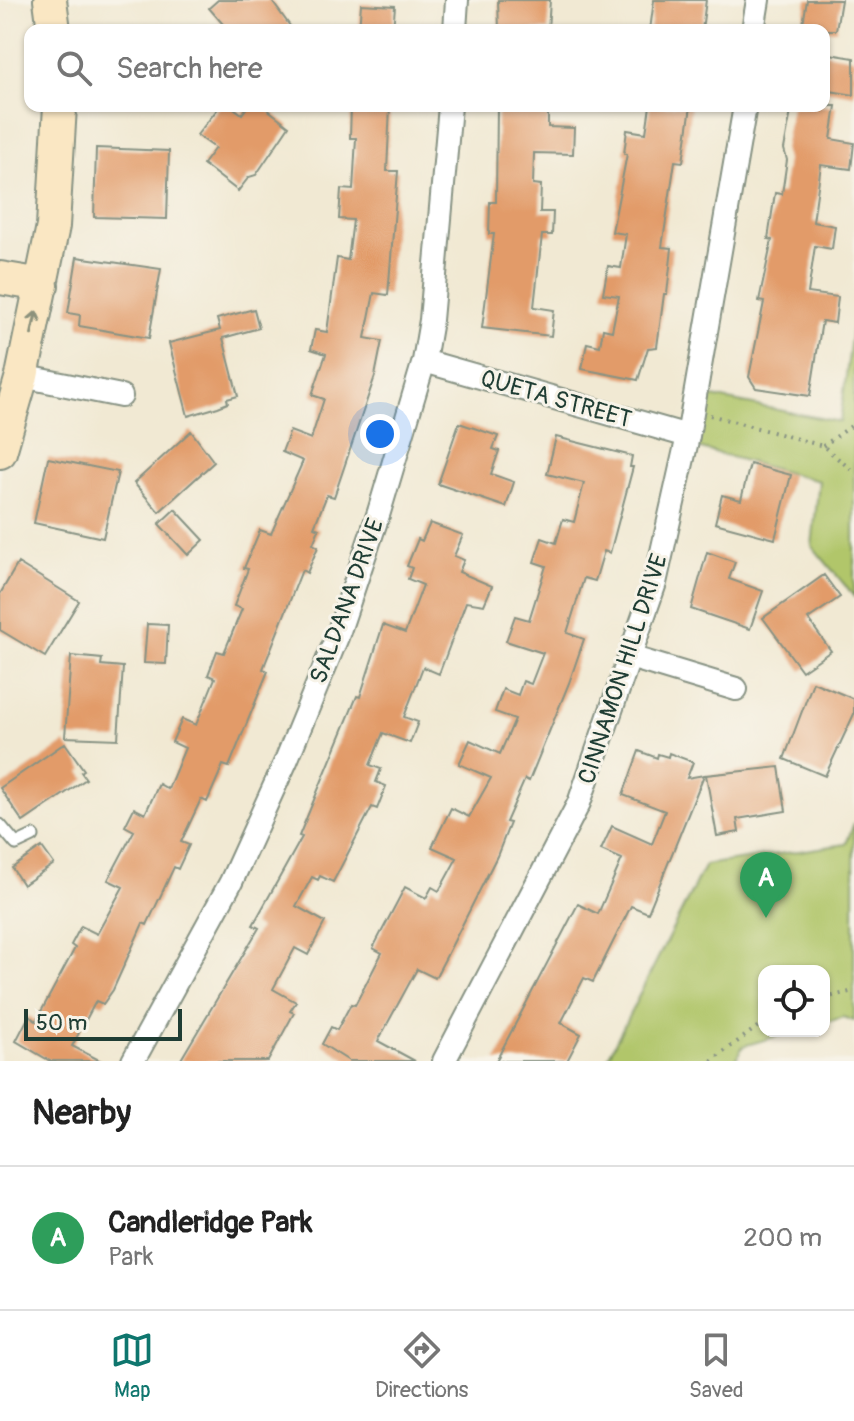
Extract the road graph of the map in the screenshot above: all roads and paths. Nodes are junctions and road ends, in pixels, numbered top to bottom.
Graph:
1 (50, 0) edge
2 (457, 0) edge
3 (758, 0) edge
4 (53, 24) edge
5 (455, 24) edge
6 (754, 24) edge
7 (60, 112) edge
8 (450, 112) edge
9 (744, 112) edge
10 (0, 278) edge
11 (42, 285) junction
12 (424, 361) junction
13 (22, 376) junction
14 (121, 396) dead end
15 (692, 411) junction
16 (854, 424) edge
17 (688, 436) junction
18 (823, 446) junction
19 (0, 452) edge
20 (854, 472) edge
21 (630, 657) junction
22 (736, 689) dead end
23 (0, 825) edge
24 (33, 836) dead end
25 (854, 991) edge
26 (830, 997) edge
27 (758, 1026) edge
28 (133, 1061) edge
29 (444, 1061) edge
30 (711, 1061) edge

1 - 4 main road
2 - 5 street
3 - 6 street
7 - 11 main road
8 - 12 street, SALDANA DRIVE
9 - 15 street, CINNAMON HILL DRIVE
10 - 11 main road
13 -> 11 main road
12 - 17 street, QUETA STREET
12 - 28 street, SALDANA DRIVE
13 - 14 street
13 - 19 main road
15 - 17 street, CINNAMON HILL DRIVE
15 - 18 path
16 - 18 path
17 - 21 street, CINNAMON HILL DRIVE
18 - 20 path
21 - 22 street
21 - 29 street, CINNAMON HILL DRIVE
23 - 24 lane
25 - 26 path
27 - 30 path

